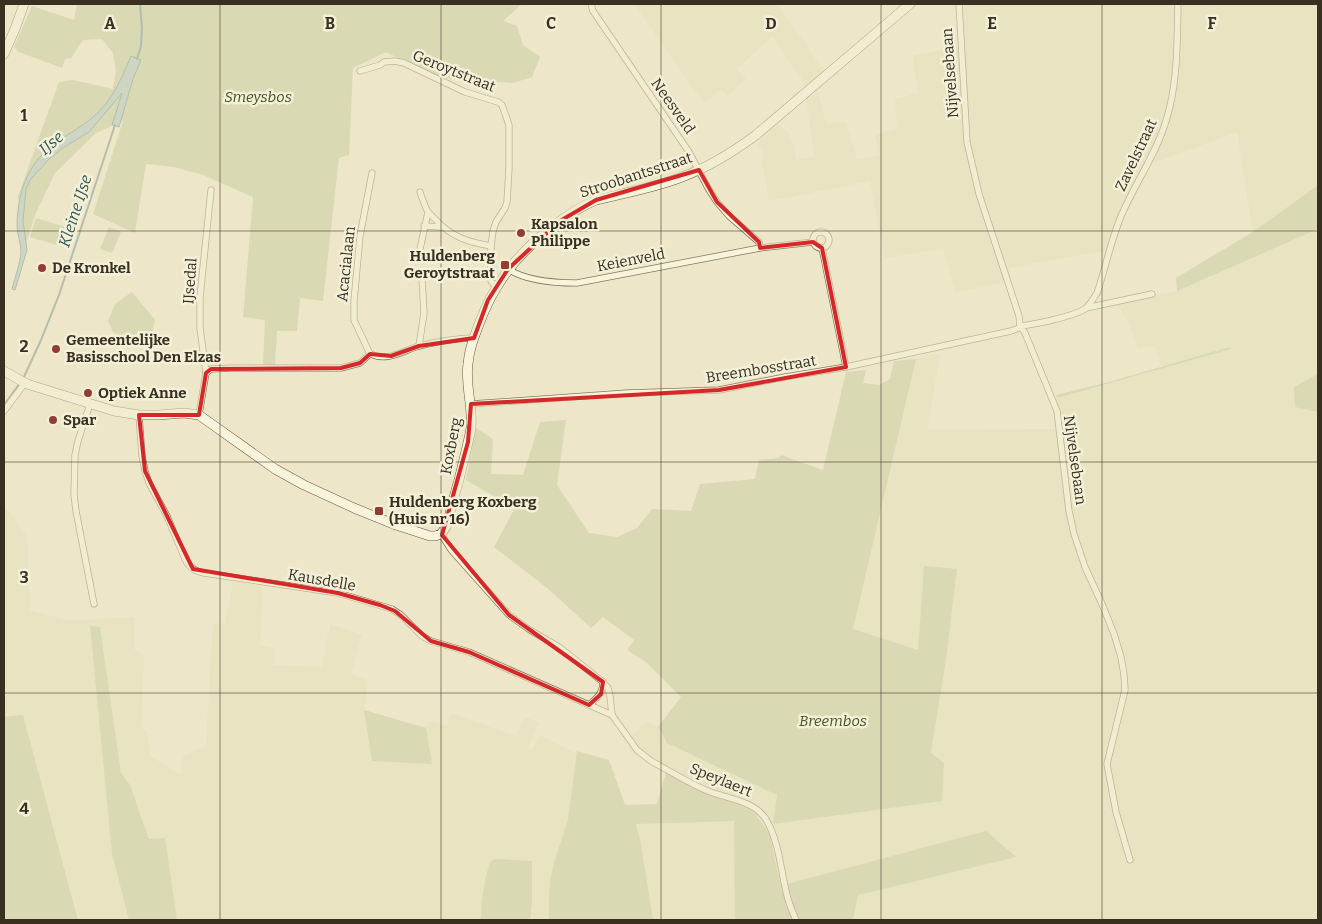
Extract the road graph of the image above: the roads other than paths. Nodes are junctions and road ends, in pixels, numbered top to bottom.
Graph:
1 (24, 4) edge
2 (591, 4) edge
3 (910, 4) edge
4 (959, 4) edge
5 (1178, 4) edge
6 (4, 54) edge
7 (360, 70) dead end
8 (699, 170) junction
9 (372, 173) dead end
10 (211, 190) dead end
11 (420, 192) dead end
12 (428, 212) junction
13 (424, 226) junction
14 (442, 227) junction
15 (813, 242) junction
16 (491, 246) junction
17 (760, 248) junction
18 (822, 248) junction
19 (420, 249) dead end
20 (508, 269) junction
21 (422, 279) dead end
22 (496, 287) junction
23 (1152, 294) dead end
24 (1086, 308) junction
25 (1020, 326) junction
26 (474, 338) junction
27 (419, 346) junction
28 (370, 354) junction
29 (846, 367) junction
30 (4, 372) edge
31 (206, 373) junction
32 (22, 382) junction
33 (90, 404) junction
34 (471, 404) junction
35 (4, 411) edge
36 (139, 415) junction
37 (199, 415) junction
38 (441, 534) junction
39 (94, 604) dead end
40 (603, 682) junction
41 (589, 705) junction
42 (612, 715) junction
43 (1130, 860) dead end
44 (796, 920) edge

1 - 6 street
2 - 8 street, Neesveld
3 - 8 street, Stroobantsstraat
4 - 25 street, Nijvelsebaan
5 - 24 street, Zavelstraat
7 - 16 street, Geroytstraat
8 - 17 street, Neesveld
8 - 20 street, Stroobantsstraat
9 - 28 street, Acacialaan
10 - 31 street, IJsedal
11 - 12 street
12 - 13 street
12 - 14 street
13 - 14 street
13 - 19 street
14 - 16 street
15 - 17 street
15 - 18 street
15 - 18 street
16 - 22 street, Geroytstraat
17 - 20 street, Keienveld
18 - 29 street
20 - 22 street, Stroobantsstraat
21 - 27 street
22 - 26 street, Koxberg
23 - 24 street
24 - 25 street
25 - 29 street, Breembosstraat
25 - 43 street, Nijvelsebaan
26 - 27 street
26 - 34 street, Koxberg
27 - 28 street
28 - 31 street
29 - 34 street, Breembosstraat
30 - 32 street
31 - 37 street, IJsedal
32 - 33 street
32 - 35 street
33 - 36 street
33 - 39 street
34 - 38 street, Koxberg
36 - 37 street
36 - 41 street, Kausdelle
37 - 38 street
38 - 40 street
40 - 41 street
40 - 42 street, Speylaert
41 - 42 street
42 - 44 street, Speylaert

